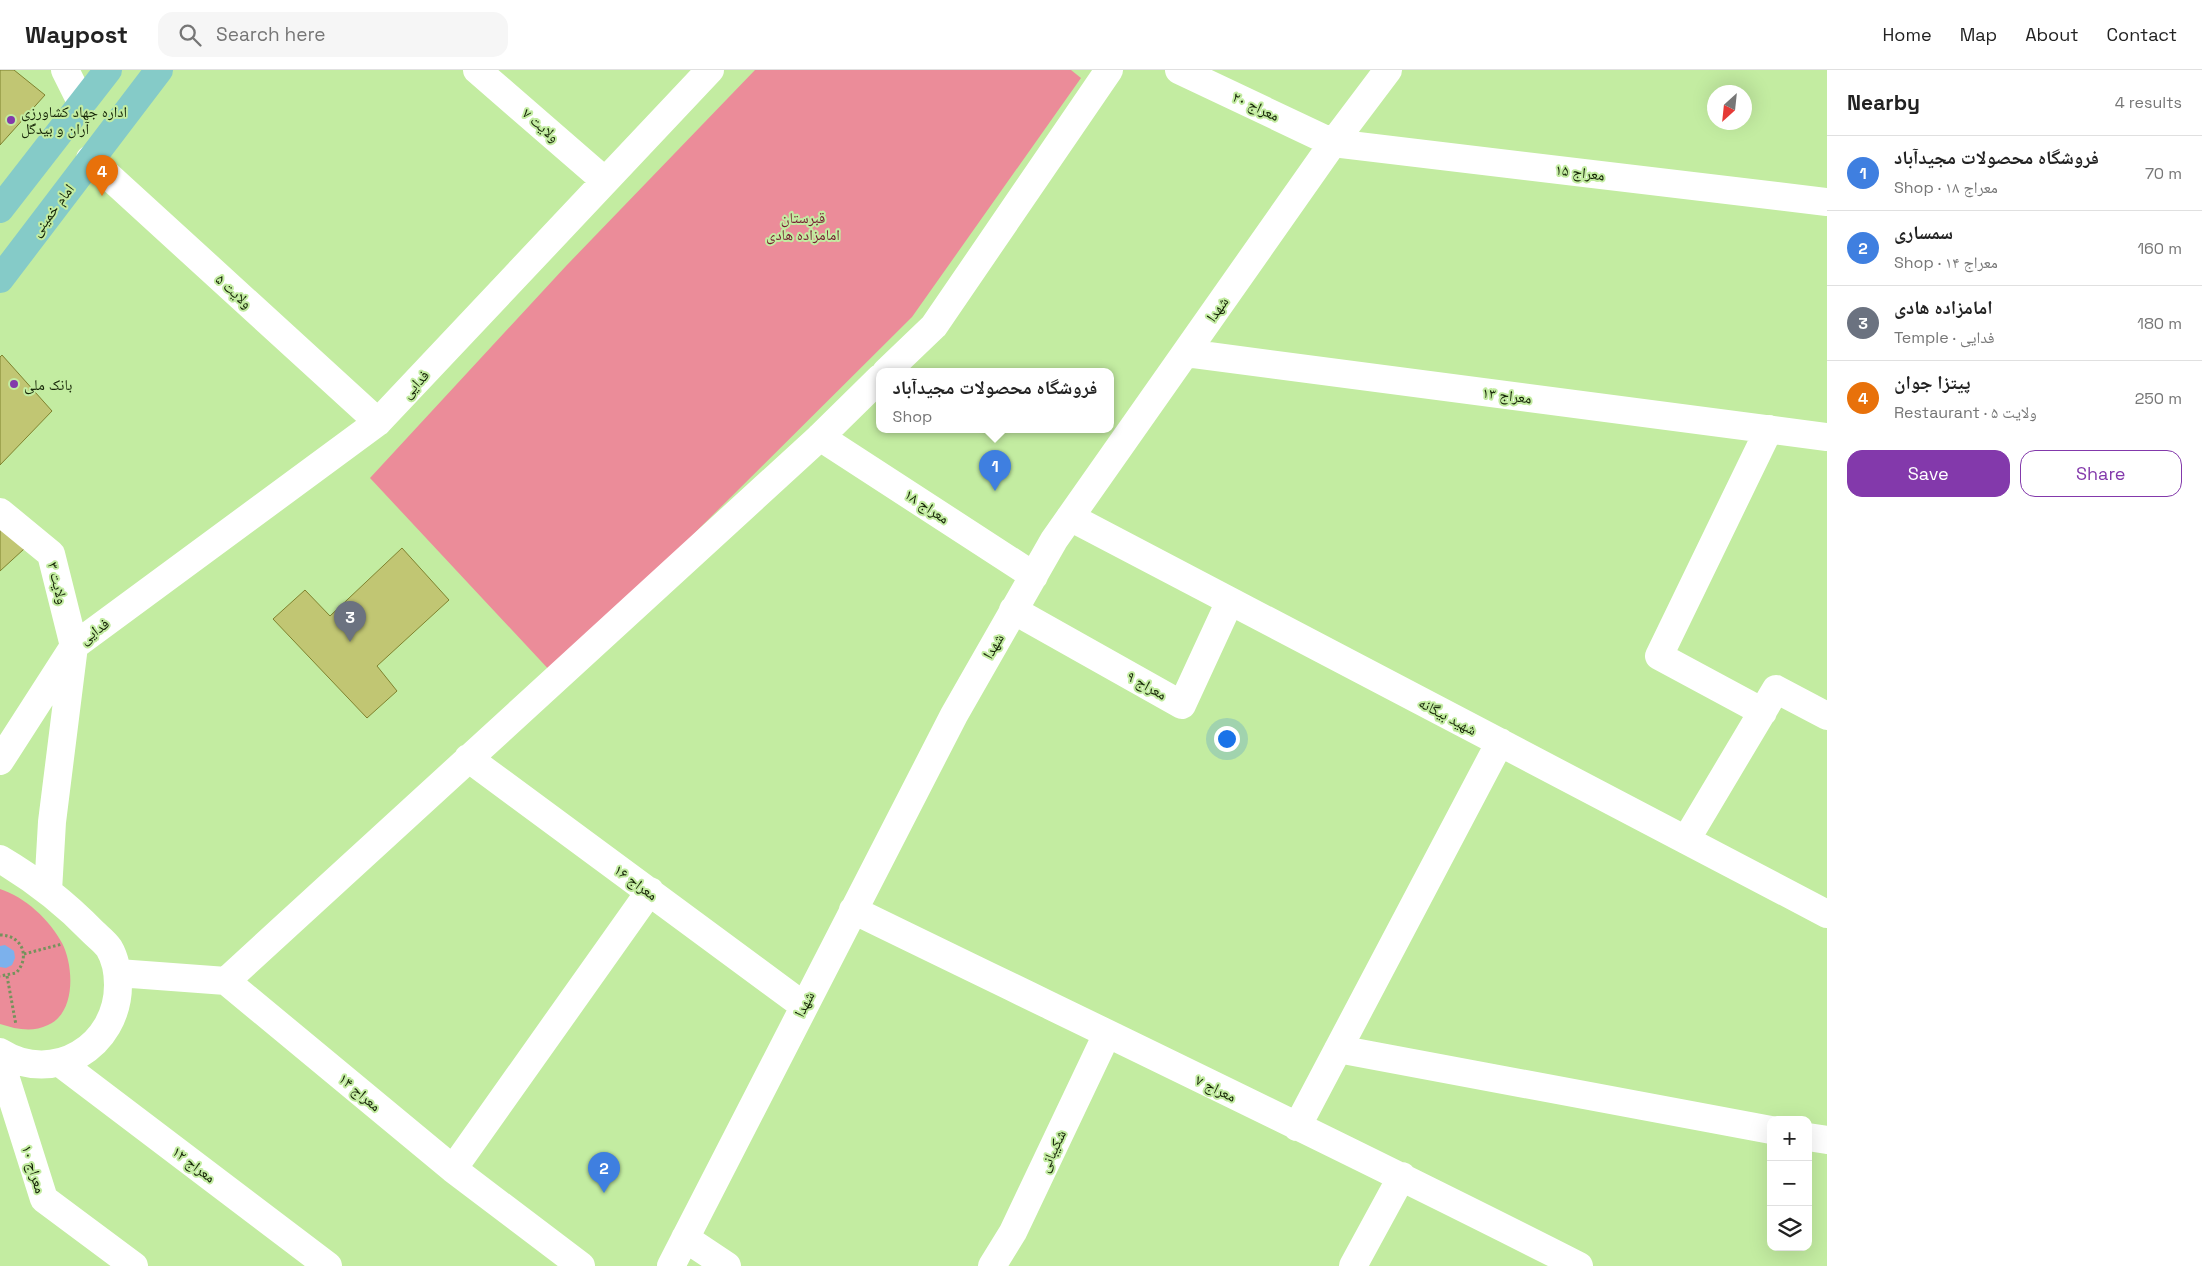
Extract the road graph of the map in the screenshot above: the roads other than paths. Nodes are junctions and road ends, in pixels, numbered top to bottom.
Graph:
1 (65, 70) edge
2 (108, 70) edge
3 (159, 70) edge
4 (477, 70) edge
5 (710, 70) edge
6 (1109, 70) edge
7 (1179, 70) edge
8 (1388, 70) edge
9 (82, 104) junction
10 (1333, 143) junction
11 (90, 159) junction
12 (605, 181) junction
13 (1827, 202) edge
14 (0, 209) edge
15 (0, 279) edge
16 (1186, 353) junction
17 (890, 368) edge
18 (876, 382) edge
19 (378, 422) junction
20 (1769, 429) junction
21 (820, 437) junction
22 (1827, 437) edge
23 (0, 512) edge
24 (1070, 517) junction
25 (1034, 576) junction
26 (1230, 601) junction
27 (1013, 610) junction
28 (74, 646) junction
29 (1763, 712) junction
30 (1827, 716) edge
31 (1500, 742) junction
32 (468, 758) junction
33 (0, 761) edge
34 (1686, 840) junction
35 (0, 859) edge
36 (48, 891) junction
37 (650, 892) junction
38 (853, 910) junction
39 (1827, 914) edge
40 (118, 973) junction
41 (226, 981) junction
42 (804, 1006) junction
43 (1107, 1034) junction
44 (1338, 1049) junction
45 (0, 1052) edge
46 (0, 1060) edge
47 (59, 1062) junction
48 (1297, 1127) junction
49 (1767, 1129) edge
50 (1812, 1138) edge
51 (1827, 1140) edge
52 (453, 1170) junction
53 (1402, 1176) junction
54 (685, 1238) junction
55 (134, 1266) edge
56 (328, 1266) edge
57 (581, 1266) edge
58 (670, 1266) edge
59 (727, 1266) edge
60 (992, 1266) edge
61 (1354, 1266) edge
62 (1579, 1266) edge

1 - 9 street
2 - 9 main road
3 - 11 main road, امام خمینی
4 - 12 street, ولایت ۷
5 - 12 street, فدایی
6 - 17 street
7 - 10 street, معراج ۲۰
8 - 10 street, شهدا
9 - 14 main road
10 - 13 street, معراج ۱۵
10 - 16 street, شهدا
11 - 15 main road, امام خمینی
11 - 19 street, ولایت ۵
12 - 19 street, فدایی
16 - 20 street, معراج ۱۳
16 - 24 street, شهدا
18 - 21 street
19 - 28 street, فدایی
20 - 22 street, معراج ۱۳
20 - 29 street
21 - 25 street, معراج ۱۸
21 - 32 street
23 - 28 street, ولایت ۳
24 - 25 street, شهدا
24 - 26 street, شهید بیگانه
25 - 27 street, شهدا
26 - 27 street, معراج ۹
26 - 31 street, شهید بیگانه
27 - 38 street, شهدا
28 - 33 street
28 - 36 street
29 - 30 street
29 - 34 street
31 - 34 street, شهید بیگانه
31 - 44 street
32 - 37 street, معراج ۱۶
32 - 41 street
34 - 39 street, شهید بیگانه
35 - 36 street
36 - 40 street
37 - 42 street, معراج ۱۶
37 - 52 street
38 - 42 street, شهدا
38 - 43 street, معراج ۷
40 - 41 street
40 - 47 street
41 - 52 street, معراج ۱۴
42 - 54 street, شهدا
43 - 48 street, معراج ۷
43 - 60 street, شکیبانی
44 - 48 street
44 - 49 street
45 - 47 street
46 - 55 street, معراج ۱۰
47 - 56 street, معراج ۱۲
48 - 53 street, معراج ۷
50 - 51 street
52 - 57 street, معراج ۱۴
53 - 61 street
53 - 62 street, معراج ۷
54 - 58 street, شهدا
54 - 59 street

